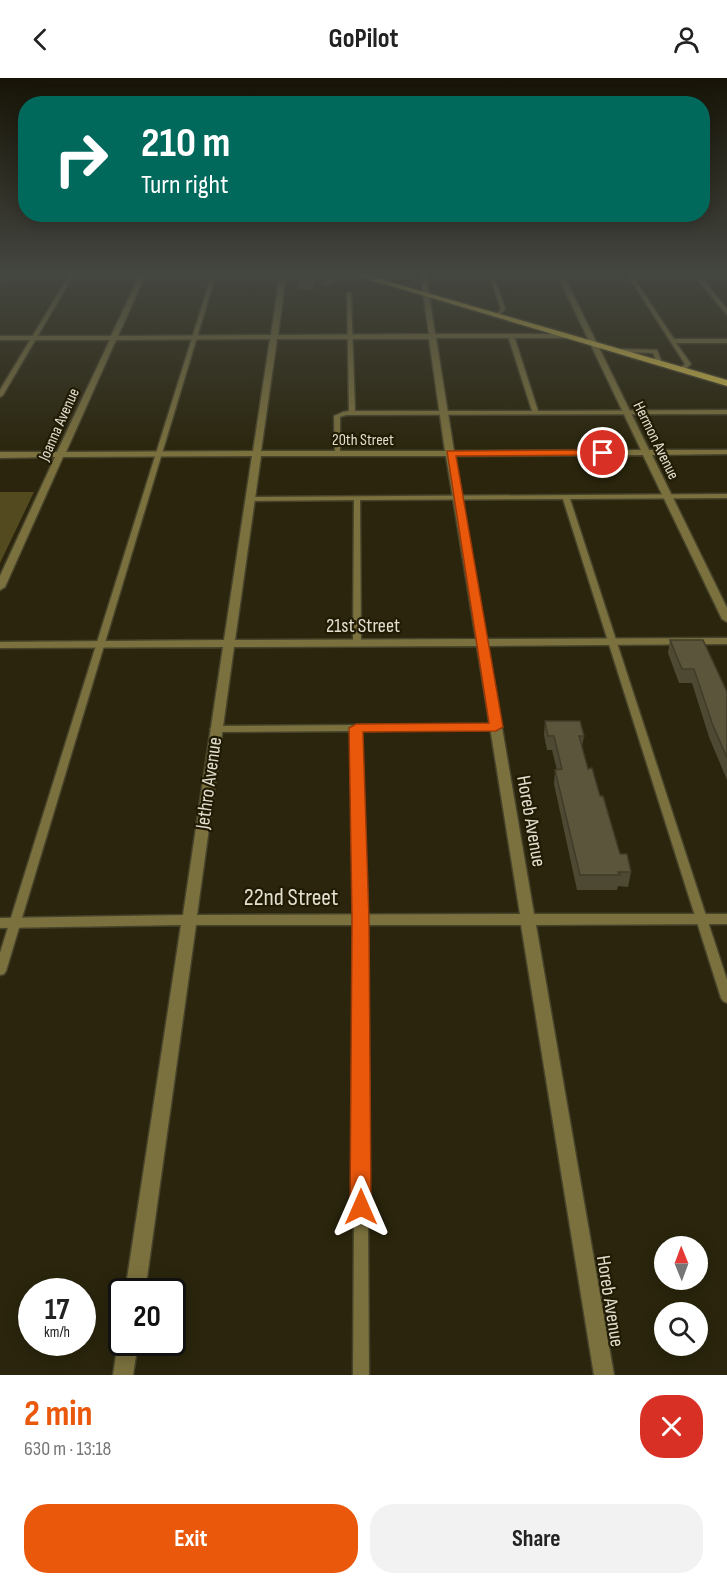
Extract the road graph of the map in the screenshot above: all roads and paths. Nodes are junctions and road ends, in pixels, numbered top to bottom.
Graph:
1 (37, 335) edge
2 (116, 335) edge
3 (560, 335) edge
4 (589, 335) edge
5 (669, 335) edge
6 (511, 336) junction
7 (565, 336) junction
8 (194, 337) junction
9 (274, 337) junction
10 (351, 337) junction
11 (432, 337) junction
12 (0, 338) edge
13 (35, 338) junction
14 (114, 338) junction
15 (673, 341) junction
16 (727, 341) edge
17 (594, 344) junction
18 (681, 370) junction
19 (727, 383) edge
20 (0, 395) edge
21 (352, 412) junction
22 (444, 412) junction
23 (535, 412) junction
24 (626, 412) junction
25 (727, 412) edge
26 (646, 452) junction
27 (727, 452) edge
28 (450, 453) junction
29 (158, 454) junction
30 (257, 454) junction
31 (337, 454) junction
32 (0, 455) edge
33 (61, 455) junction
34 (668, 496) junction
35 (727, 496) edge
36 (566, 497) junction
37 (357, 498) junction
38 (458, 498) junction
39 (251, 499) junction
40 (0, 586) edge
41 (727, 619) edge
42 (727, 641) edge
43 (482, 642) junction
44 (613, 642) junction
45 (357, 643) junction
46 (100, 644) junction
47 (230, 644) junction
48 (0, 645) edge
49 (496, 727) junction
50 (356, 728) junction
51 (215, 729) junction
52 (361, 919) junction
53 (529, 919) junction
54 (702, 919) junction
55 (727, 919) edge
56 (189, 920) junction
57 (7, 923) edge
58 (0, 971) edge
59 (727, 998) edge
60 (137, 1278) edge
61 (126, 1356) edge
62 (123, 1375) edge
63 (361, 1375) edge
64 (604, 1375) edge

1 - 13 lane
2 - 14 street, Joanna Avenue
3 - 7 main road
4 - 17 street, Hermon Avenue
5 - 15 lane
6 - 7 street
6 - 11 street
6 - 23 lane
7 - 17 main road
8 - 9 street
8 - 14 street
8 - 29 lane
9 - 10 street
9 - 30 street, Jethro Avenue
10 - 11 street
10 - 21 lane
11 - 22 street, Horeb Avenue
12 - 13 street
13 - 14 street
13 - 20 lane
14 - 33 street, Joanna Avenue
15 - 16 lane
15 - 18 lane
17 - 18 main road
17 - 24 street, Hermon Avenue
18 - 19 main road
21 - 22 lane
21 - 31 lane
22 - 23 lane
22 - 28 street, Horeb Avenue
23 - 24 lane
24 - 25 lane
24 - 26 street, Hermon Avenue
26 - 27 street, 20th Street
26 - 28 street, 20th Street
26 - 34 street, Hermon Avenue
28 - 31 street, 20th Street
28 - 38 street, Horeb Avenue
29 - 30 street, 20th Street
29 - 33 street, 20th Street
29 - 46 lane
30 - 31 street, 20th Street
30 - 39 street, Jethro Avenue
32 - 33 street, 20th Street
33 - 40 street, Joanna Avenue
34 - 35 lane
34 - 36 lane
34 - 41 street, Hermon Avenue
36 - 38 lane
36 - 44 lane
37 - 38 lane
37 - 39 lane
37 - 45 lane
38 - 43 street, Horeb Avenue
39 - 47 street, Jethro Avenue
42 - 44 street, 21st Street
43 - 44 street, 21st Street
43 - 45 street, 21st Street
43 - 49 street, Horeb Avenue
44 - 54 lane
45 - 47 street, 21st Street
46 - 47 street, 21st Street
46 - 48 street, 21st Street
46 - 57 lane
47 - 51 street, Jethro Avenue
49 - 50 lane
49 - 53 street, Horeb Avenue
50 - 51 lane
50 - 52 lane
51 - 56 street, Jethro Avenue
52 - 53 street, 22nd Street
52 - 56 street, 22nd Street
52 - 63 lane
53 - 54 street, 22nd Street
53 - 64 street, Horeb Avenue
54 - 55 street, 22nd Street
54 - 59 lane
56 - 57 street, 22nd Street
56 - 60 street, Jethro Avenue
57 - 58 lane
61 - 62 street

